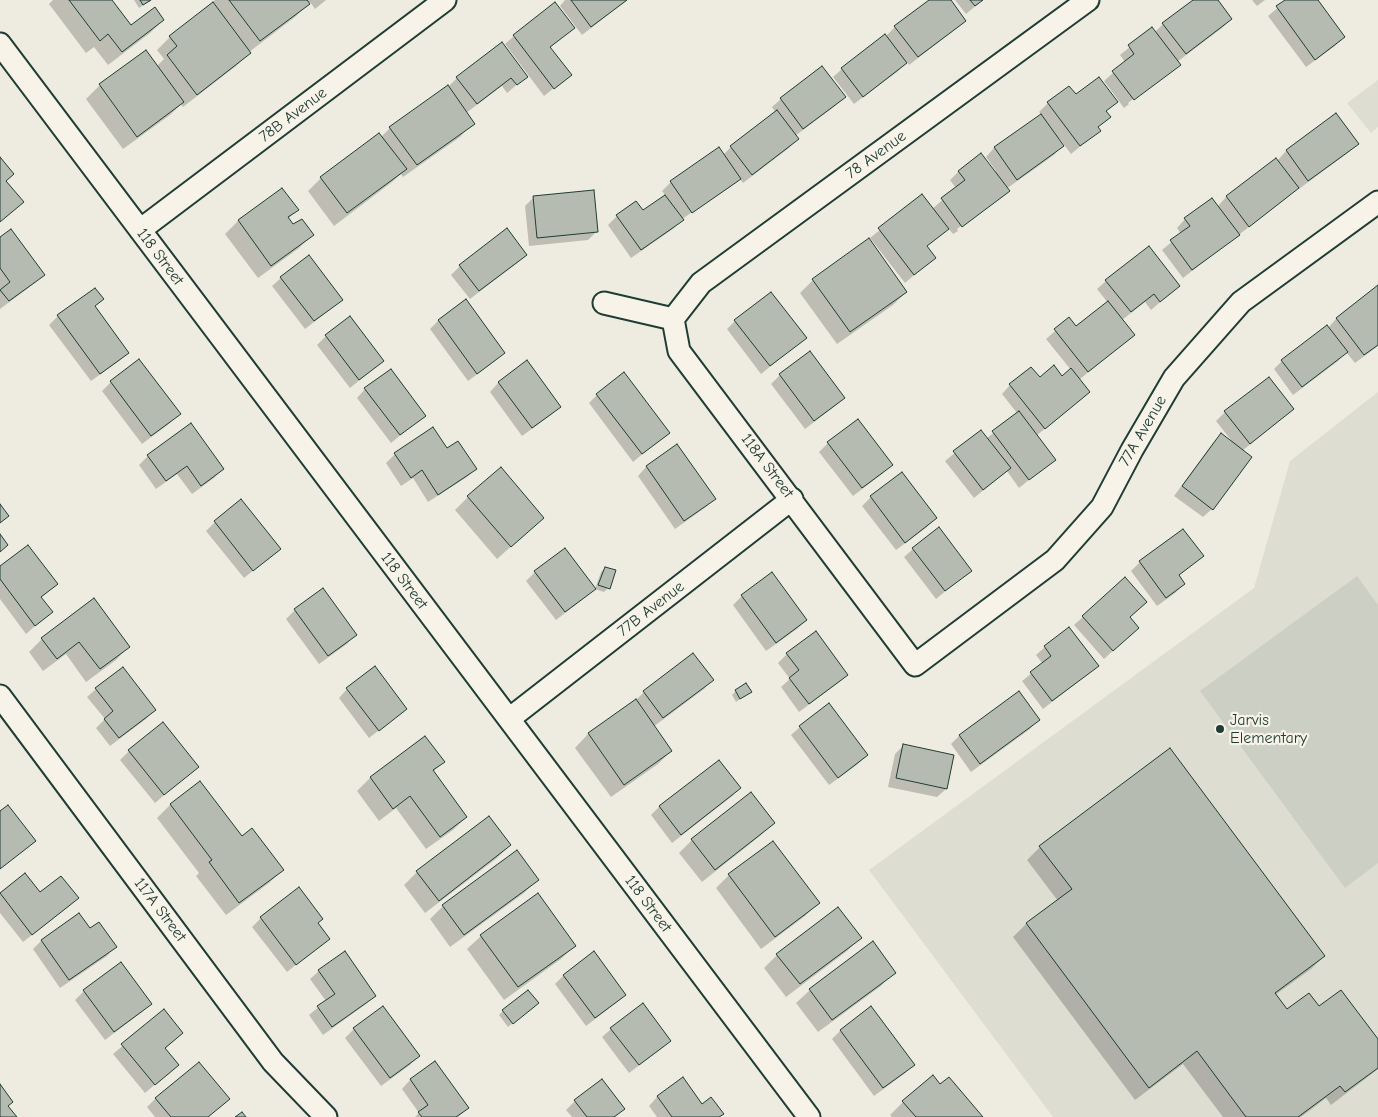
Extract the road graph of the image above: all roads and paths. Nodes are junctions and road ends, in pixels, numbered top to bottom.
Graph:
1 (445, 0) edge
2 (1088, 0) edge
3 (0, 44) edge
4 (1378, 202) edge
5 (140, 230) junction
6 (604, 303) dead end
7 (673, 319) junction
8 (792, 499) junction
9 (915, 665) joint
10 (0, 696) edge
11 (509, 719) junction
12 (326, 1117) edge
13 (809, 1117) edge

1 - 5 street, 78B Avenue
2 - 7 street, 78 Avenue
3 - 5 street, 118 Street
4 - 9 street, 77A Avenue
5 - 11 street, 118 Street
6 - 7 street
7 - 8 street, 118A Street
8 - 9 street, 118A Street
8 - 11 street, 77B Avenue
10 - 12 street, 117A Street
11 - 13 street, 118 Street

